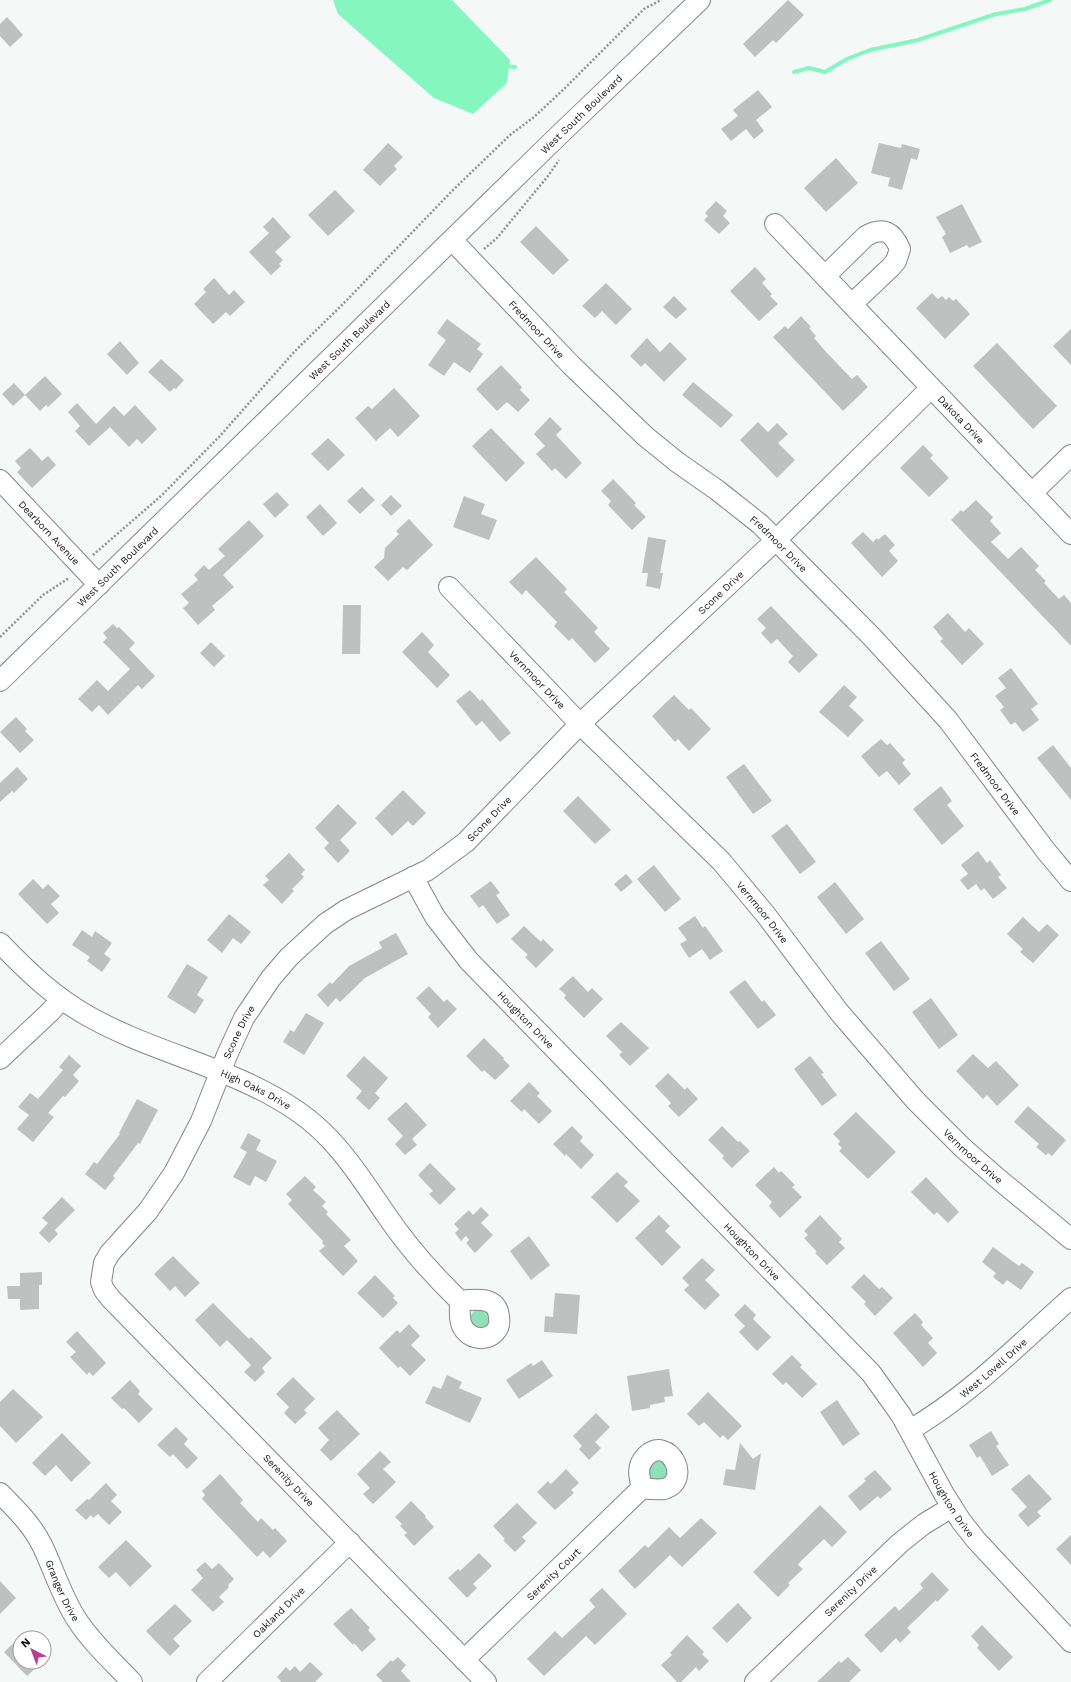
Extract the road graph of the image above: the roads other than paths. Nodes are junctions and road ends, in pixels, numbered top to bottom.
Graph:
1 (700, 0) edge
2 (775, 224) dead end
3 (452, 240) junction
4 (824, 276) junction
5 (852, 304) junction
6 (931, 388) junction
7 (1071, 455) edge
8 (0, 480) edge
9 (1032, 493) junction
10 (1071, 534) edge
11 (776, 540) junction
12 (99, 585) junction
13 (449, 587) dead end
14 (0, 681) edge
15 (580, 724) junction
16 (413, 877) junction
17 (1071, 881) edge
18 (0, 943) edge
19 (60, 999) junction
20 (0, 1059) edge
21 (220, 1072) junction
22 (1071, 1239) edge
23 (102, 1274) joint
24 (1071, 1298) edge
25 (460, 1301) dead end
26 (910, 1430) junction
27 (642, 1488) dead end
28 (0, 1493) edge
29 (952, 1507) junction
30 (350, 1542) junction
31 (1071, 1642) edge
32 (464, 1660) junction
33 (132, 1682) edge
34 (207, 1682) edge
35 (486, 1682) edge
36 (755, 1682) edge

1 - 3 street, West South Boulevard
2 - 4 street, Dakota Drive
3 - 11 street, Fredmoor Drive
3 - 12 street, West South Boulevard
4 - 5 street, Dakota Drive
4 - 5 street
5 - 6 street, Dakota Drive
6 - 9 street, Dakota Drive
6 - 11 street, Scone Drive
7 - 9 street
8 - 12 street, Dearborn Avenue
9 - 10 street, Dakota Drive
11 - 15 street, Scone Drive
11 - 17 street, Fredmoor Drive
12 - 14 street, West South Boulevard
13 - 15 street, Vernmoor Drive
15 - 16 street, Scone Drive
15 - 22 street, Vernmoor Drive
16 - 21 street, Scone Drive
16 - 26 street, Houghton Drive
18 - 19 street, High Oaks Drive
19 - 20 street
19 - 21 street, High Oaks Drive
21 - 23 street, Scone Drive
21 - 25 street, High Oaks Drive
23 - 30 street, Serenity Drive
24 - 26 street, West Lovell Drive
26 - 29 street, Houghton Drive
27 - 32 street, Serenity Court
28 - 33 street, Granger Drive
29 - 31 street, Houghton Drive
29 - 36 street, Serenity Drive
30 - 32 street, Serenity Drive
30 - 34 street, Oakland Drive
32 - 35 street, Serenity Drive

